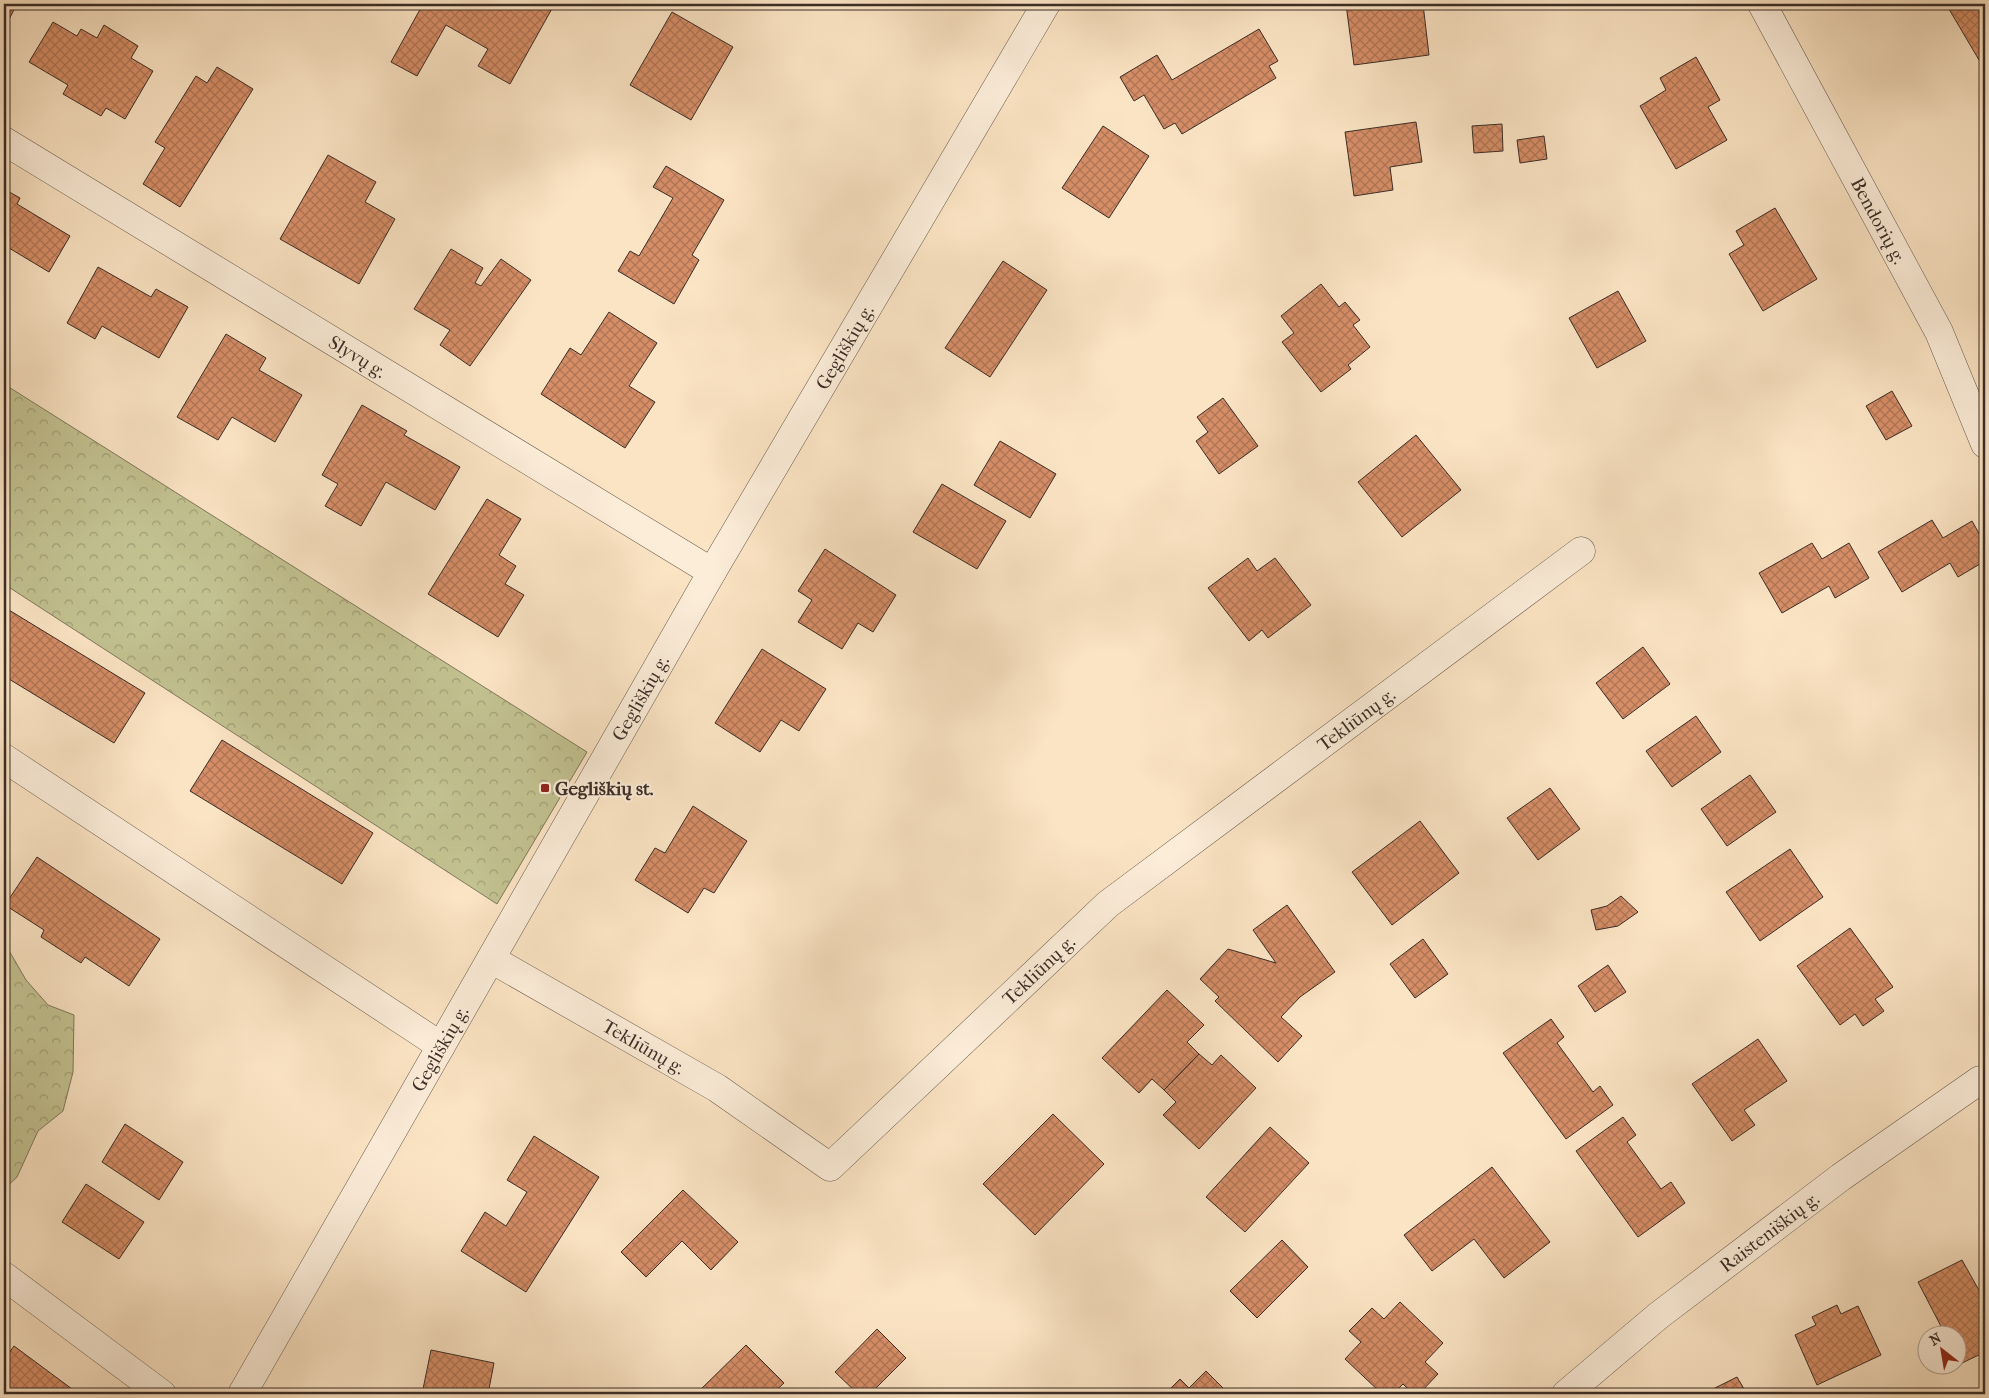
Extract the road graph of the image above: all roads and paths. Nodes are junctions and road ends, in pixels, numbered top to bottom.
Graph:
1 (1046, 4) edge
2 (1762, 4) edge
3 (4, 141) edge
4 (1985, 444) edge
5 (1581, 552) dead end
6 (712, 572) junction
7 (4, 758) edge
8 (492, 959) junction
9 (441, 1046) junction
10 (1980, 1080) dead end
11 (4, 1276) edge
12 (162, 1394) edge
13 (242, 1394) edge
14 (1566, 1394) edge

1 - 6 street, Gegliškių g.
2 - 4 street, Bendorių g.
3 - 6 street, Slyvų g.
5 - 8 street, Tekliūnų g.
6 - 8 street, Gegliškių g.
7 - 9 street
8 - 9 street, Gegliškių g.
9 - 13 street, Gegliškių g.
10 - 14 street, Raisteniškių g.
11 - 12 street

